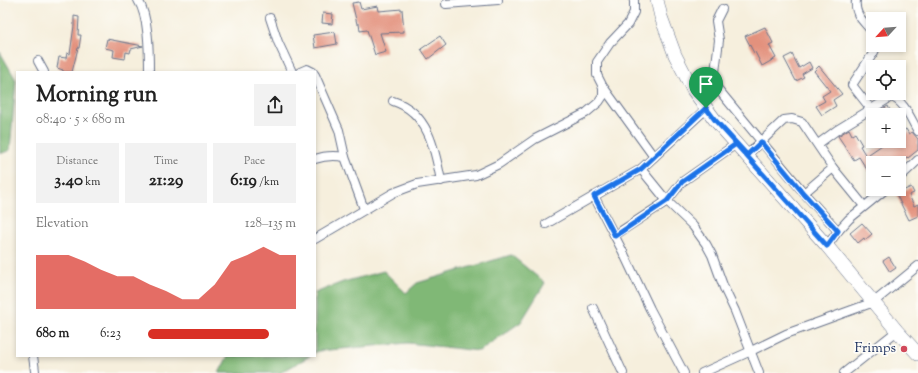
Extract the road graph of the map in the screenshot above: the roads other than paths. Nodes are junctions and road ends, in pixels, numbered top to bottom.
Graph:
1 (138, 0) edge
2 (498, 0) edge
3 (634, 0) edge
4 (657, 0) edge
5 (856, 0) edge
6 (446, 4) dead end
7 (722, 9) dead end
8 (270, 18) dead end
9 (866, 25) edge
10 (874, 52) edge
11 (38, 61) dead end
12 (43, 71) edge
13 (149, 71) edge
14 (291, 71) edge
15 (316, 77) edge
16 (603, 87) junction
17 (393, 101) dead end
18 (706, 108) junction
19 (870, 108) edge
20 (873, 108) edge
21 (904, 108) edge
22 (866, 112) edge
23 (906, 112) edge
24 (918, 131) edge
25 (761, 142) junction
26 (736, 144) junction
27 (818, 144) junction
28 (747, 155) junction
29 (345, 157) junction
30 (654, 157) junction
31 (316, 159) edge
32 (918, 160) edge
33 (833, 168) junction
34 (641, 169) junction
35 (906, 171) edge
36 (441, 181) junction
37 (804, 194) junction
38 (594, 196) junction
39 (877, 196) edge
40 (667, 201) junction
41 (864, 206) junction
42 (364, 209) junction
43 (546, 224) dead end
44 (838, 231) junction
45 (615, 236) junction
46 (316, 238) edge
47 (827, 246) junction
48 (918, 266) edge
49 (874, 302) junction
50 (593, 308) dead end
51 (897, 331) junction
52 (751, 351) junction
53 (918, 354) edge
54 (33, 357) edge
55 (35, 371) dead end
56 (623, 373) edge
57 (684, 373) edge
58 (702, 373) edge
59 (759, 373) edge
60 (844, 373) edge

1 - 13 street
2 - 6 street
3 - 16 street
4 - 18 main road
5 - 9 street
7 - 25 street
8 - 14 street
10 - 19 street
11 - 12 street
15 - 29 street
16 - 30 street
16 - 36 street
17 - 36 street
18 - 26 main road
18 - 30 street
20 - 21 street
22 - 27 street
23 - 24 street
25 - 27 street
25 - 28 street
25 - 37 street
26 - 28 main road
26 - 40 street
27 - 33 street
28 - 47 main road
29 - 31 street
29 - 42 street
30 - 34 street
32 - 35 street
33 - 37 street
33 - 41 street
34 - 38 street
34 - 40 street
36 - 42 street
37 - 44 street
38 - 43 street
38 - 45 street
39 - 41 street
40 - 45 street
40 - 52 street
41 - 44 street
42 - 46 street
44 - 47 street
45 - 57 street
47 - 49 main road
48 - 49 street
49 - 51 main road
49 - 52 street
50 - 56 street
51 - 53 main road
51 - 60 street
52 - 58 street
52 - 59 street
54 - 55 street

